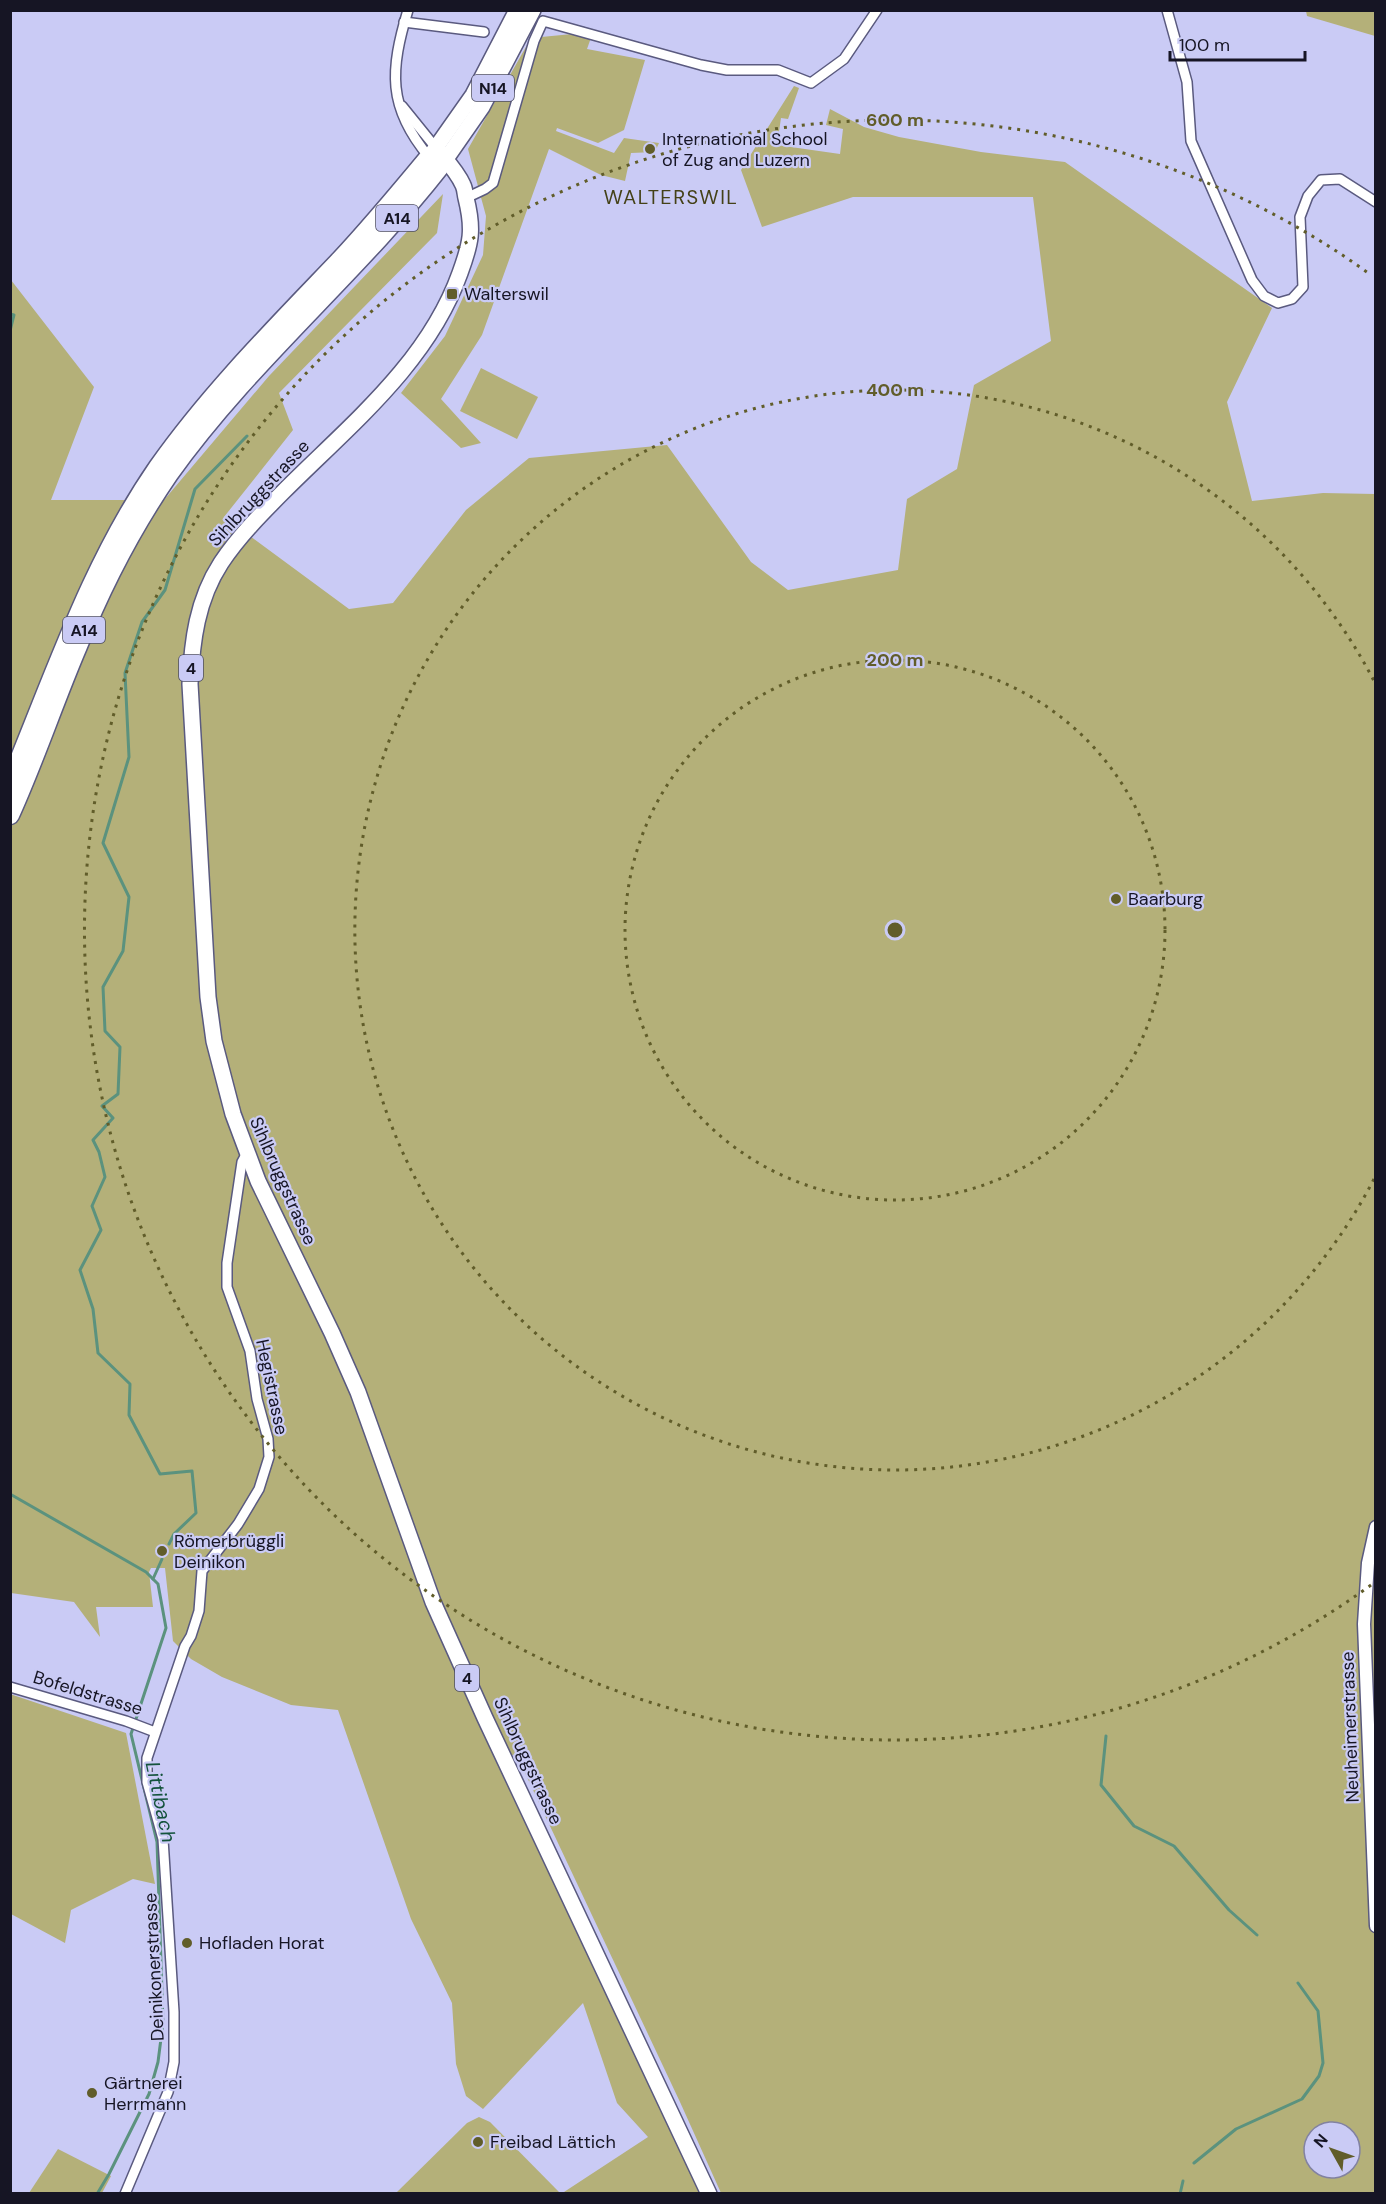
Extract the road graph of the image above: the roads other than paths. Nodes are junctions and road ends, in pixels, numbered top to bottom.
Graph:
1 (408, 10) edge
2 (517, 10) edge
3 (533, 10) edge
4 (877, 10) edge
5 (1167, 10) edge
6 (404, 22) junction
7 (484, 32) dead end
8 (437, 158) junction
9 (466, 198) junction
10 (1376, 202) edge
11 (10, 782) edge
12 (10, 815) edge
13 (247, 1154) junction
14 (1376, 1527) edge
15 (10, 1687) edge
16 (155, 1732) junction
17 (1376, 1926) edge
18 (125, 2193) edge
19 (709, 2193) edge

1 - 6 street
2 - 8 main road, N14
3 - 8 main road, N14
4 - 9 street
5 - 10 street
6 - 7 street
6 - 8 street
8 - 9 main road
8 - 11 highway, A14
8 - 12 highway, A14
9 - 13 main road, Sihlbruggstrasse / 4
13 - 16 street, Hegistrasse
13 - 19 main road, Sihlbruggstrasse / 4
14 - 17 street, Neuheimerstrasse
15 - 16 street, Bofeldstrasse
16 - 18 street, Deinikonerstrasse

